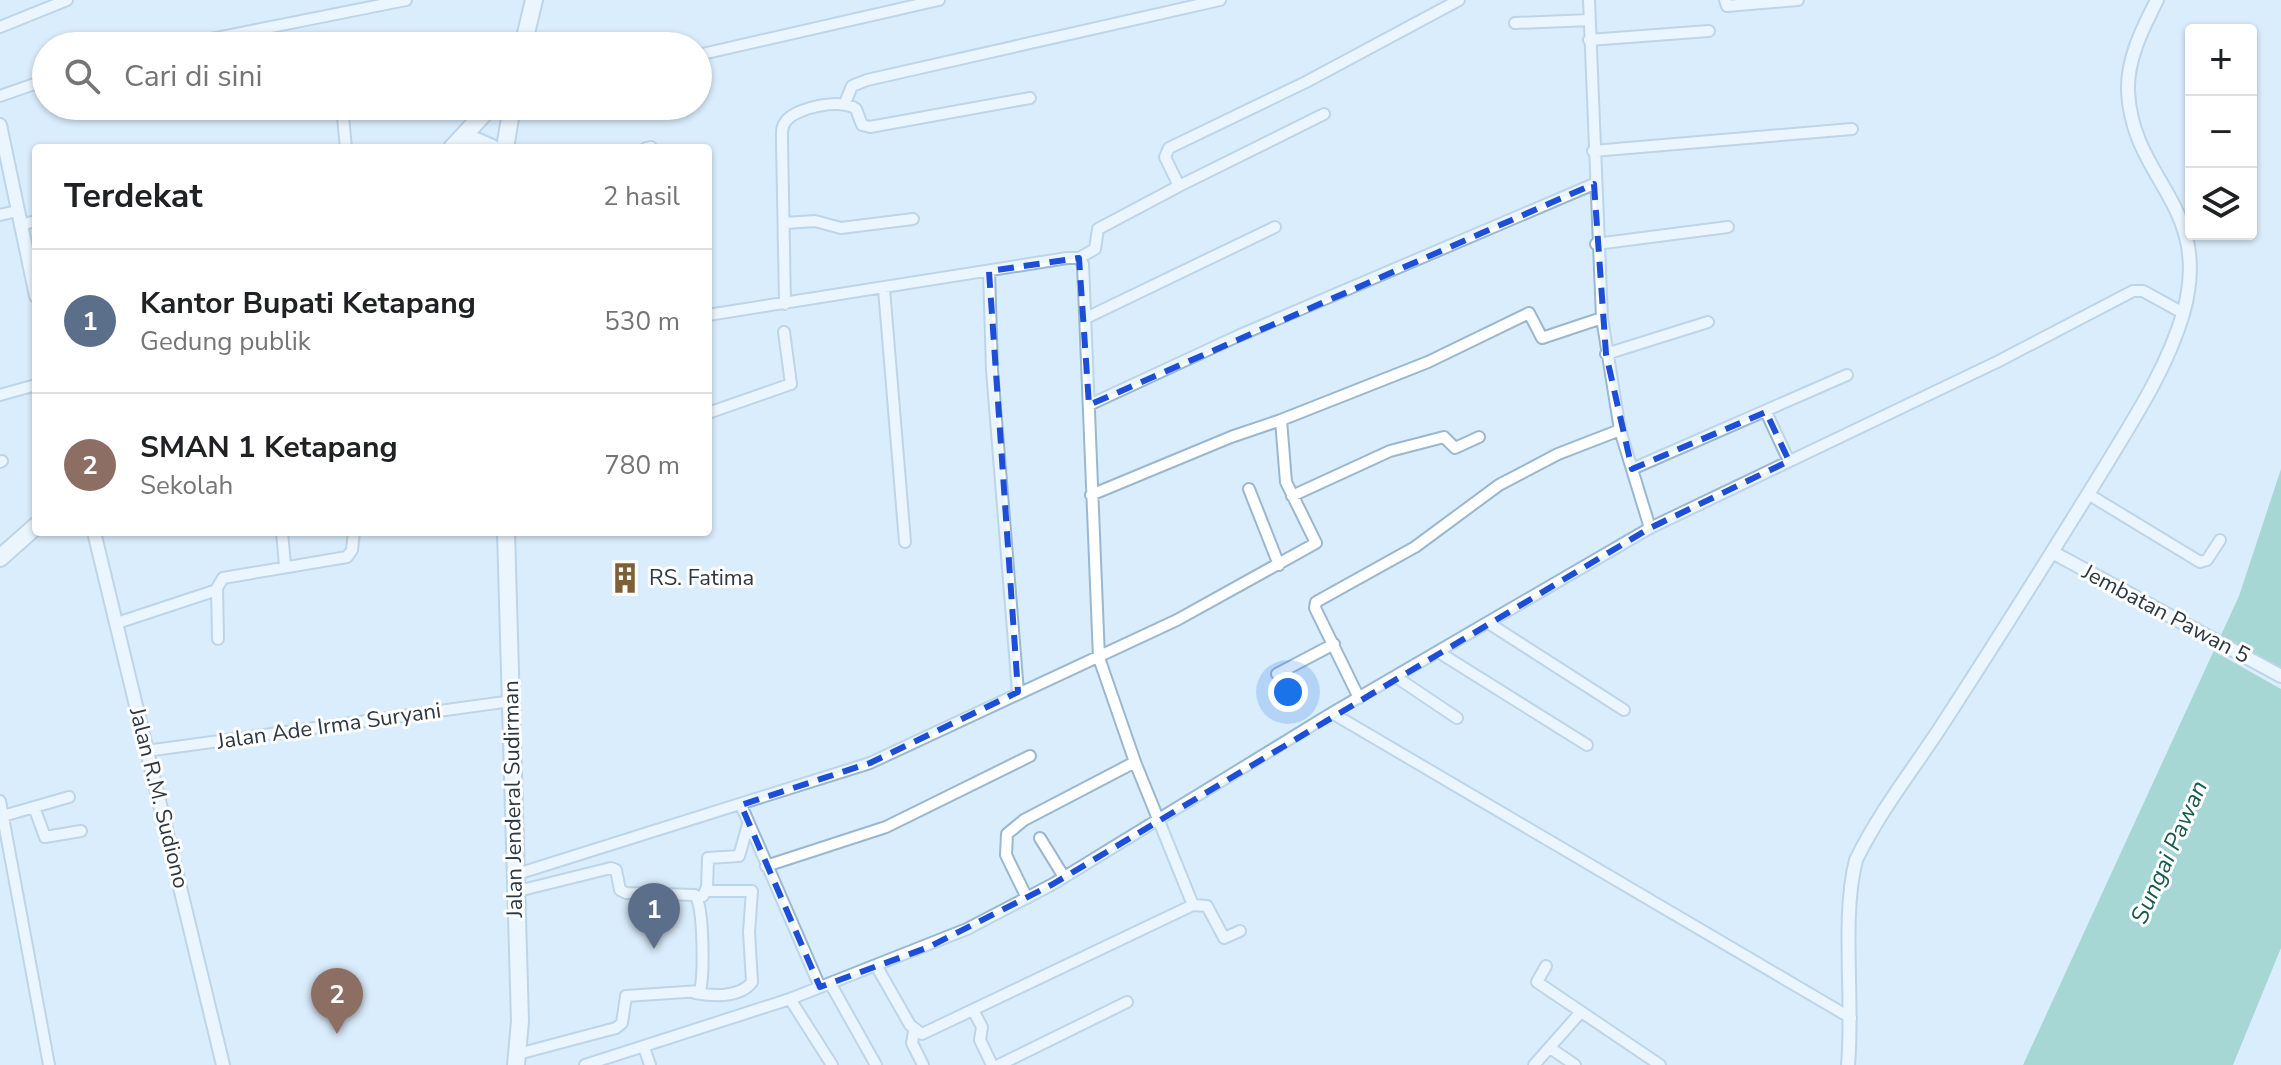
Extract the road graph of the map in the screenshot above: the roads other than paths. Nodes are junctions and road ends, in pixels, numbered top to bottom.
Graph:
1 (67, 0) edge
2 (406, 0) edge
3 (534, 0) edge
4 (939, 0) edge
5 (1220, 0) edge
6 (1459, 0) edge
7 (1589, 0) edge
8 (1725, 0) edge
9 (1798, 0) edge
10 (2157, 0) edge
11 (1186, 4) edge
12 (1590, 20) junction
13 (1515, 23) dead end
14 (0, 27) edge
15 (1709, 31) dead end
16 (246, 32) edge
17 (526, 32) edge
18 (1589, 40) junction
19 (712, 52) edge
20 (32, 85) edge
21 (0, 96) edge
22 (1030, 98) dead end
23 (845, 103) junction
24 (1324, 114) dead end
25 (345, 120) edge
26 (478, 120) edge
27 (510, 120) edge
28 (0, 125) edge
29 (1852, 129) dead end
30 (350, 144) edge
31 (456, 144) edge
32 (463, 144) edge
33 (483, 144) edge
34 (506, 144) edge
35 (1593, 151) junction
36 (1594, 184) junction
37 (1179, 186) junction
38 (17, 211) junction
39 (0, 215) edge
40 (913, 219) dead end
41 (32, 222) edge
42 (785, 223) junction
43 (20, 225) junction
44 (1275, 227) dead end
45 (1728, 227) dead end
46 (1596, 244) junction
47 (1079, 258) junction
48 (989, 271) junction
49 (32, 278) edge
50 (884, 289) junction
51 (785, 304) junction
52 (2183, 313) junction
53 (712, 314) edge
54 (1086, 318) junction
55 (1602, 318) junction
56 (1708, 322) dead end
57 (784, 332) dead end
58 (1606, 354) junction
59 (1847, 375) dead end
60 (32, 386) edge
61 (0, 395) edge
62 (1089, 405) junction
63 (712, 412) edge
64 (1766, 412) junction
65 (1281, 420) junction
66 (1620, 430) junction
67 (1479, 437) dead end
68 (1789, 461) junction
69 (1632, 469) junction
70 (1249, 489) dead end
71 (2088, 494) junction
72 (1091, 495) junction
73 (1292, 496) junction
74 (1650, 528) junction
75 (32, 530) edge
76 (95, 536) edge
77 (282, 536) edge
78 (354, 536) edge
79 (506, 536) edge
80 (2220, 540) dead end
81 (905, 542) dead end
82 (2052, 552) junction
83 (0, 558) edge
84 (1279, 565) junction
85 (285, 566) junction
86 (217, 590) junction
87 (117, 623) junction
88 (1490, 624) junction
89 (218, 639) dead end
90 (1334, 644) junction
91 (1440, 653) junction
92 (1099, 658) junction
93 (1277, 674) dead end
94 (2281, 676) edge
95 (1396, 677) junction
96 (1018, 692) junction
97 (1359, 698) junction
98 (512, 701) junction
99 (1624, 710) dead end
100 (1332, 713) junction
101 (1457, 718) dead end
102 (1587, 745) dead end
103 (146, 751) junction
104 (1030, 756) dead end
105 (1135, 762) junction
106 (69, 797) dead end
107 (0, 801) edge
108 (741, 805) junction
109 (34, 807) junction
110 (3, 816) junction
111 (1159, 818) junction
112 (748, 823) junction
113 (81, 831) dead end
114 (1040, 838) dead end
115 (766, 866) junction
116 (1064, 877) junction
117 (513, 883) junction
118 (706, 891) junction
119 (1027, 898) junction
120 (700, 901) junction
121 (1193, 905) junction
122 (1240, 931) dead end
123 (1546, 966) dead end
124 (877, 967) junction
125 (825, 985) junction
126 (695, 993) junction
127 (790, 999) junction
128 (1127, 1002) dead end
129 (973, 1010) junction
130 (1580, 1013) junction
131 (1851, 1018) junction
132 (914, 1031) junction
133 (644, 1047) junction
134 (1550, 1048) junction
135 (517, 1060) edge
136 (49, 1065) edge
137 (223, 1065) edge
138 (585, 1065) edge
139 (650, 1065) edge
140 (832, 1065) edge
141 (876, 1065) edge
142 (923, 1065) edge
143 (992, 1065) edge
144 (999, 1065) edge
145 (1534, 1065) edge
146 (1575, 1065) edge
147 (1660, 1065) edge
148 (1848, 1065) edge

1 - 14 street
2 - 16 street
3 - 17 main road
4 - 19 street
5 - 11 street
6 - 37 street
7 - 12 street
8 - 9 street
10 - 52 street
11 - 23 street
12 - 13 street
12 - 18 street
15 - 18 street
18 - 35 street
20 - 21 street
22 - 23 street
23 - 42 street
24 - 37 street
25 - 30 street
26 - 31 main road
27 - 34 main road
28 - 38 street
29 - 35 street
32 - 33 main road
35 - 36 street
36 - 46 street
36 - 62 street
37 - 47 street
38 - 39 street
38 - 43 street
40 - 42 street
41 - 43 street
42 - 51 street
43 - 49 street
44 - 54 street
45 - 46 street
46 - 55 street
47 - 48 street
47 - 54 street
48 - 50 street
48 - 96 street
50 - 51 street
50 - 81 street
51 - 53 street
52 - 68 street
52 - 71 street
54 - 62 street
55 - 58 street
55 - 65 street
56 - 58 street
57 - 63 street
58 - 66 street
59 - 64 street
60 - 61 street
62 - 72 street
64 - 68 street
64 - 69 street
65 - 72 street
65 - 73 street
66 - 69 street
66 - 90 street
67 - 73 street
68 - 74 street
69 - 74 street
70 - 84 street
71 - 80 street
71 - 82 street
72 - 92 street
73 - 84 street
74 - 88 street
75 - 83 main road
76 - 87 street, Jalan R.M. Sudiono
77 - 85 street
78 - 85 street
79 - 98 main road, Jalan Jenderal Sudirman
82 - 94 street, Jembatan Pawan 5
82 - 131 street
84 - 92 street
85 - 86 street
86 - 87 street
86 - 89 street
87 - 103 street, Jalan R.M. Sudiono
88 - 91 street
88 - 99 street
90 - 93 street
90 - 97 street
91 - 95 street
91 - 102 street
92 - 96 street
92 - 105 street
95 - 97 street
95 - 101 street
96 - 108 street
97 - 100 street
98 - 103 street, Jalan Ade Irma Suryani
98 - 117 main road, Jalan Jenderal Sudirman
100 - 111 street
100 - 131 street
103 - 137 street, Jalan R.M. Sudiono
104 - 115 street
105 - 111 street
105 - 119 street
106 - 109 street
107 - 110 street
108 - 112 street
108 - 117 street
109 - 110 street
109 - 113 street
110 - 136 street
111 - 116 street
111 - 121 street
112 - 115 street
112 - 118 street
114 - 116 street
115 - 125 street
116 - 119 street
117 - 120 street
117 - 135 main road, Jalan Jenderal Sudirman
118 - 120 street
118 - 126 street
119 - 124 street
120 - 126 street
121 - 122 street
121 - 129 street
123 - 130 street
124 - 125 street
124 - 132 street
125 - 127 street
125 - 141 street
126 - 135 street
127 - 133 street
127 - 140 street
128 - 144 street
129 - 132 street
129 - 143 street
130 - 134 street
130 - 147 street
131 - 148 street
132 - 142 street
133 - 138 street
133 - 139 street
134 - 145 street
134 - 146 street

